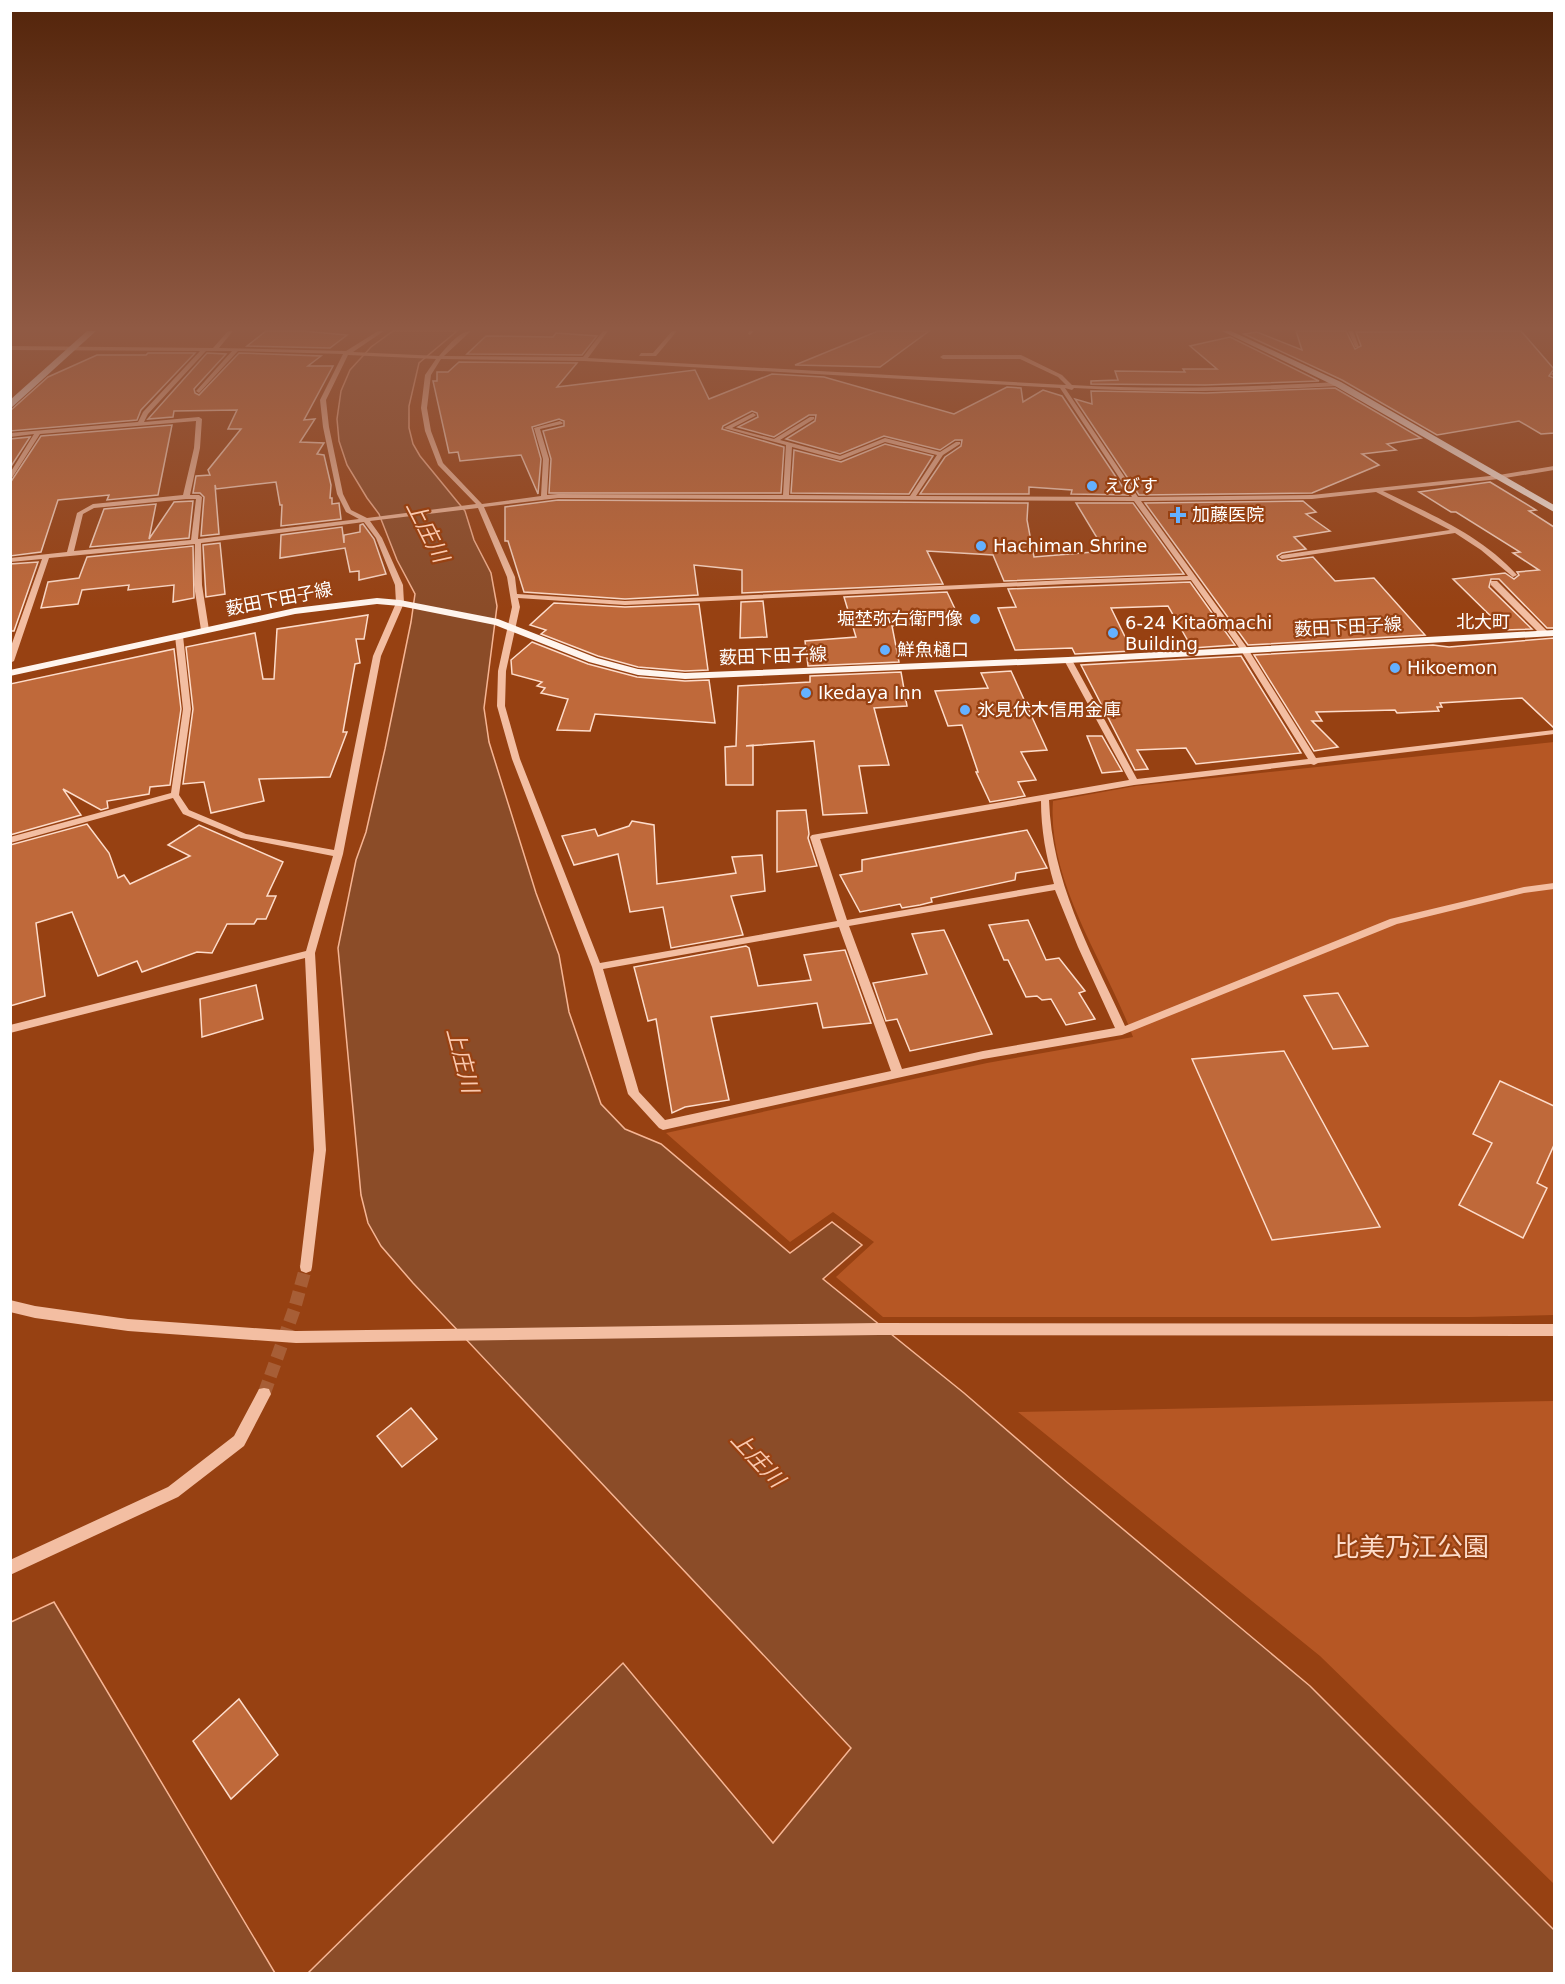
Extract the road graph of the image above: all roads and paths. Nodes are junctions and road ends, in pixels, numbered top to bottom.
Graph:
1 (140, 424) joint
2 (144, 424) edge
3 (198, 424) edge
4 (326, 424) edge
5 (427, 424) edge
6 (557, 424) edge
7 (736, 424) edge
8 (803, 424) edge
9 (1086, 424) edge
10 (1407, 424) edge
11 (38, 432) junction
12 (10, 435) edge
13 (775, 441) junction
14 (958, 443) dead end
15 (789, 444) junction
16 (941, 454) junction
17 (1554, 468) edge
18 (1499, 477) junction
19 (10, 479) edge
20 (1377, 491) junction
21 (786, 496) junction
22 (913, 496) junction
23 (186, 497) junction
24 (544, 498) junction
25 (1136, 499) junction
26 (480, 505) junction
27 (1554, 509) edge
28 (366, 520) junction
29 (1456, 531) junction
30 (196, 541) junction
31 (70, 554) junction
32 (46, 557) junction
33 (1282, 558) dead end
34 (10, 560) edge
35 (1513, 575) dead end
36 (1194, 578) junction
37 (1494, 583) dead end
38 (514, 596) junction
39 (400, 603) junction
40 (512, 628) junction
41 (205, 630) junction
42 (1549, 633) edge
43 (180, 636) junction
44 (1244, 650) junction
45 (1068, 660) junction
46 (10, 661) edge
47 (10, 673) edge
48 (1554, 732) edge
49 (1314, 762) junction
50 (1134, 782) junction
51 (176, 795) junction
52 (1045, 798) junction
53 (10, 840) edge
54 (338, 854) junction
55 (1058, 886) junction
56 (1554, 886) edge
57 (843, 924) junction
58 (310, 953) junction
59 (597, 967) junction
60 (10, 1029) edge
61 (1122, 1031) junction
62 (898, 1074) junction
63 (306, 1267) tunnel mouth
64 (10, 1306) edge
65 (1554, 1330) edge
66 (264, 1394) tunnel mouth
67 (10, 1568) edge

1 - 2 street
1 - 11 street
3 - 23 street
4 - 28 street
5 - 26 street
6 - 24 street
7 - 13 street
8 - 13 street
9 - 25 street
10 - 18 main road
11 - 12 street
11 - 19 street
13 - 15 street
14 - 16 street
15 - 16 street
15 - 21 street
16 - 22 street
17 - 18 street
18 - 20 street
18 - 27 main road
20 - 25 street
20 - 29 street
21 - 22 street
21 - 24 street
22 - 25 street
23 - 30 street
23 - 31 street
24 - 26 street
25 - 36 street
26 - 28 street
26 - 38 street
28 - 30 street
28 - 39 street
29 - 33 street
29 - 35 street
30 - 31 street
30 - 41 street
31 - 32 street
32 - 34 street
32 - 46 street
36 - 38 street
36 - 44 street
37 - 42 street
38 - 40 street
39 - 40 main road, 薮田下田子線
39 - 41 main road, 薮田下田子線
39 - 54 street
40 - 45 main road, 薮田下田子線
40 - 59 street
41 - 43 main road, 薮田下田子線
42 - 44 main road, 薮田下田子線
43 - 47 main road, 薮田下田子線
43 - 51 street
44 - 45 main road, 薮田下田子線
44 - 49 street
45 - 50 street
48 - 49 street
49 - 50 street
50 - 52 street
51 - 53 street
51 - 54 street
52 - 55 street
52 - 57 street
54 - 58 street
55 - 57 street
55 - 61 street
56 - 61 street
57 - 59 street
57 - 62 street
58 - 60 street
58 - 63 street
59 - 62 street
61 - 62 street
64 - 65 street
66 - 67 street

